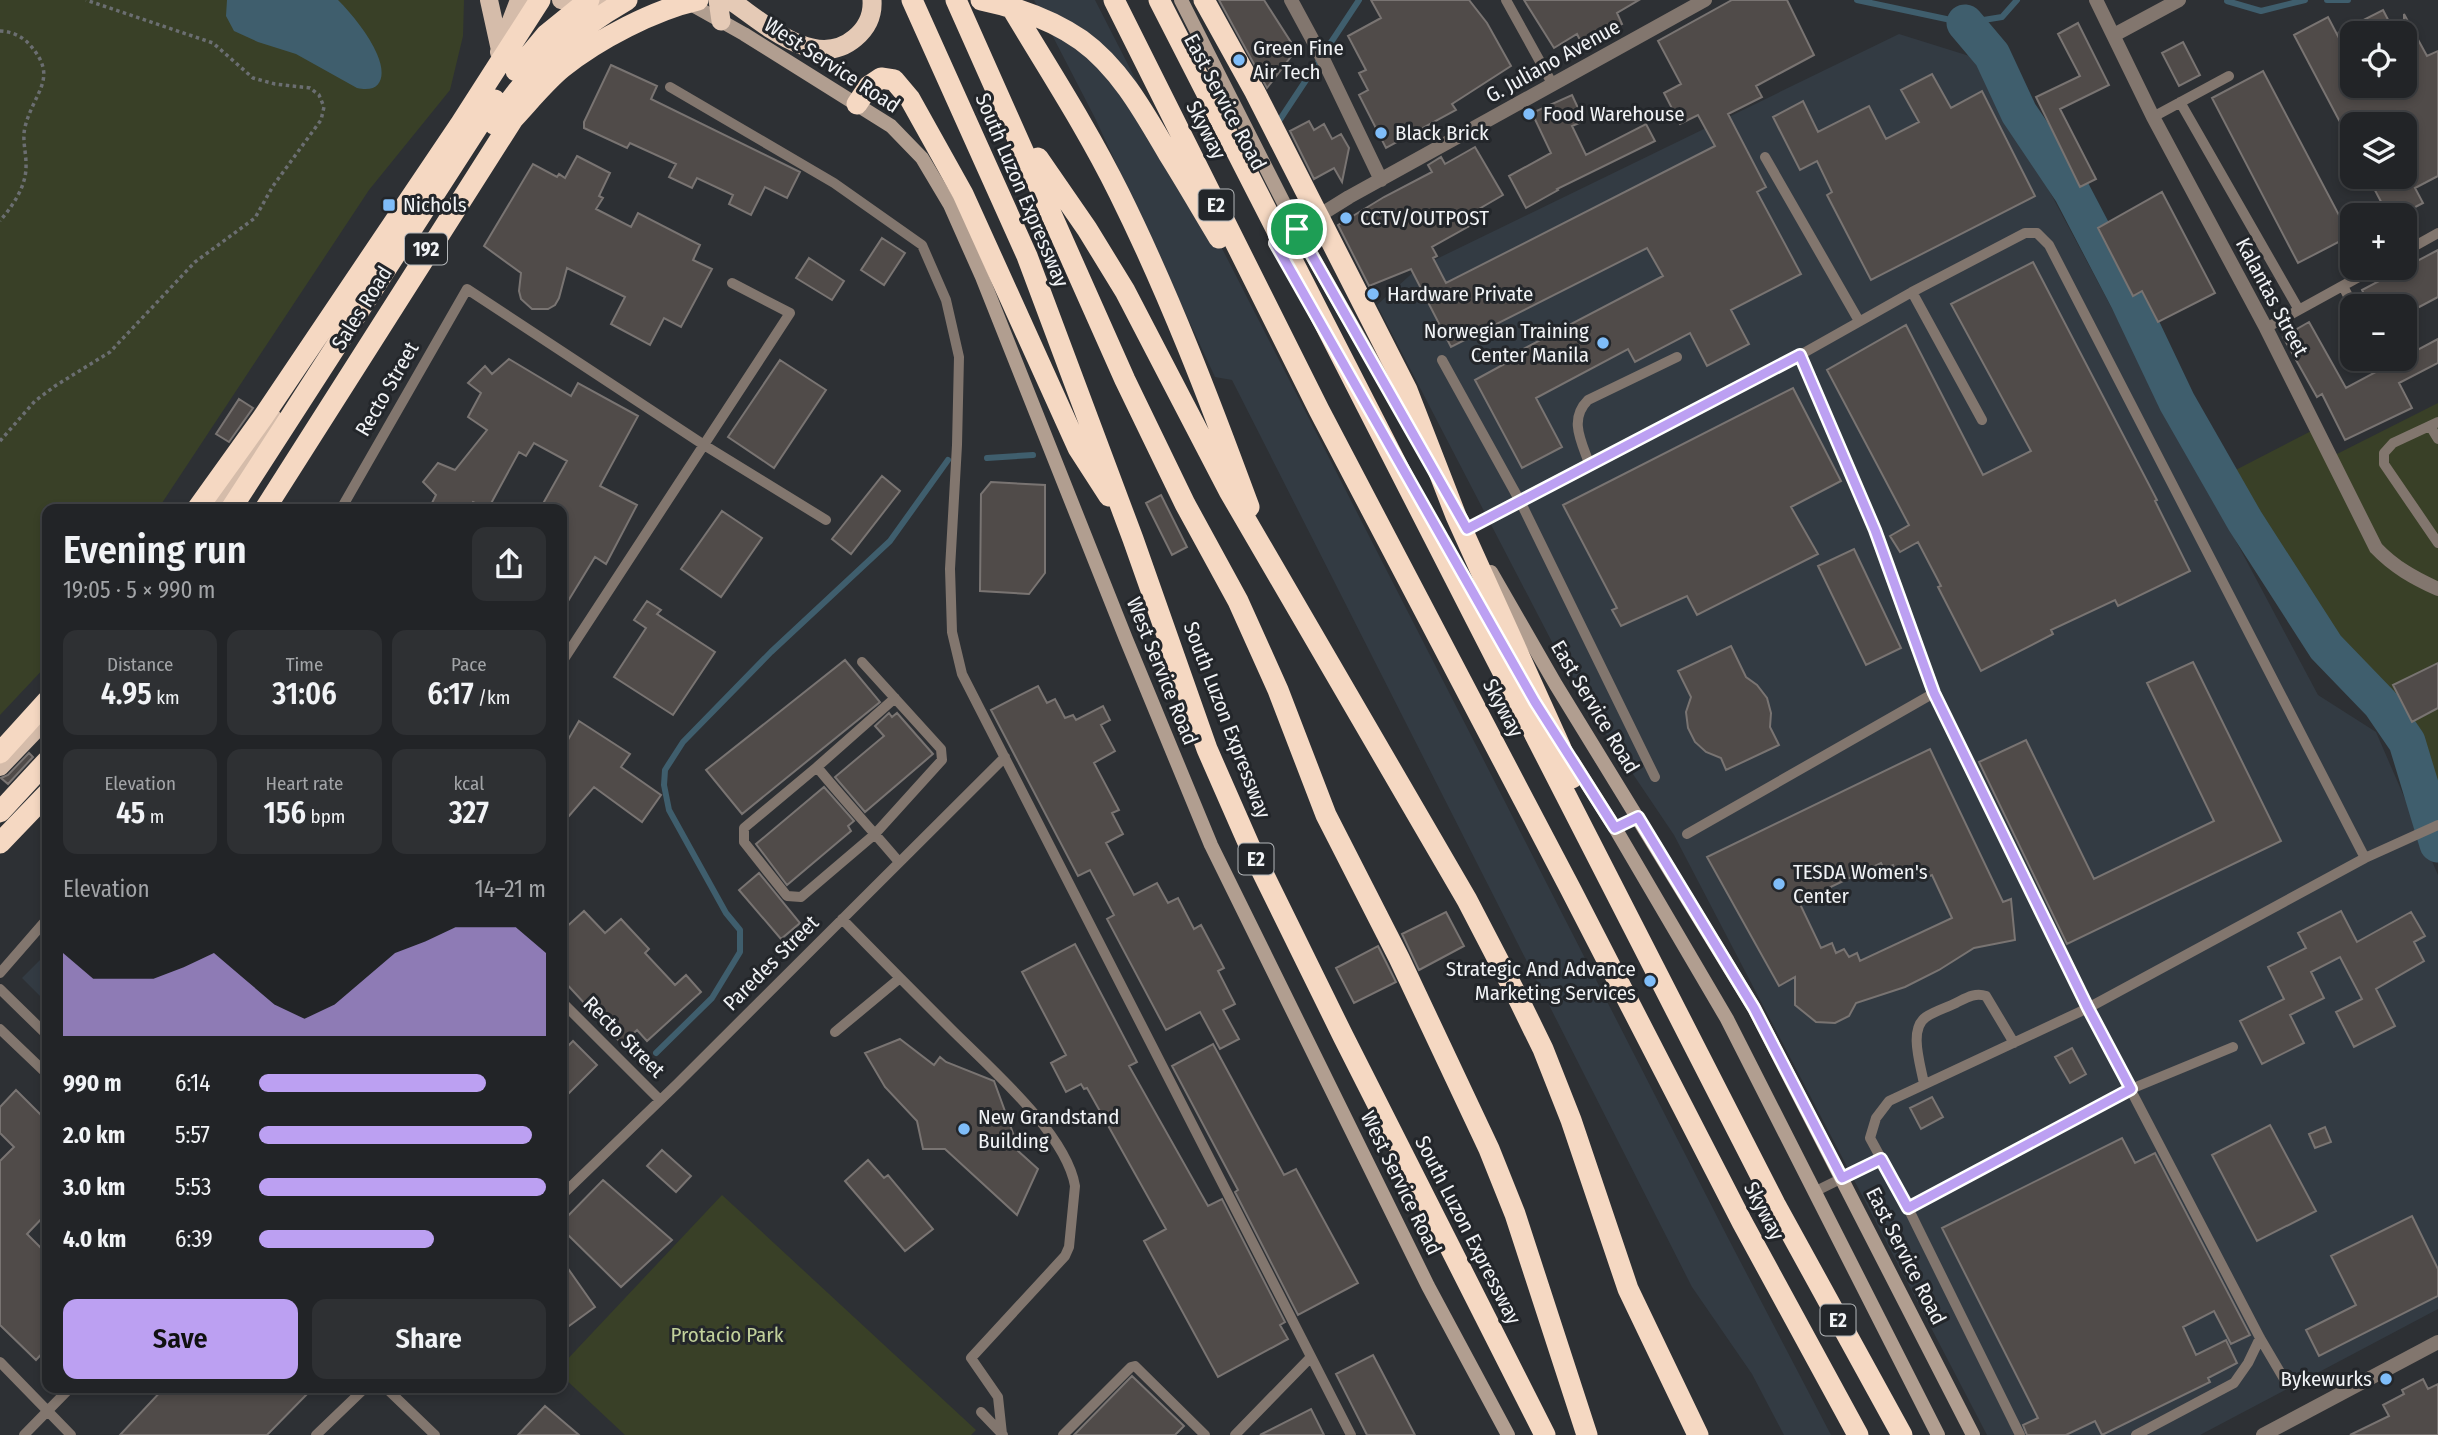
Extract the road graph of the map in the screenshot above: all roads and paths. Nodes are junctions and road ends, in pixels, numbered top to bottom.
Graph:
1 (86, 0) edge
2 (489, 0) edge
3 (519, 0) edge
4 (540, 0) edge
5 (561, 0) edge
6 (592, 0) edge
7 (603, 0) edge
8 (626, 0) edge
9 (719, 0) edge
10 (730, 0) edge
11 (872, 0) edge
12 (912, 0) edge
13 (956, 0) edge
14 (981, 0) edge
15 (1007, 0) edge
16 (1114, 0) edge
17 (1148, 0) edge
18 (1159, 0) edge
19 (1181, 0) edge
20 (1204, 0) edge
21 (1291, 0) edge
22 (1506, 0) edge
23 (1706, 0) edge
24 (2096, 0) edge
25 (2179, 0) edge
26 (691, 1) edge
27 (721, 21) junction
28 (0, 31) edge
29 (2114, 35) junction
30 (500, 50) junction
31 (2229, 76) dead end
32 (537, 81) junction
33 (1553, 85) junction
34 (670, 86) dead end
35 (2180, 102) junction
36 (857, 104) junction
37 (2153, 117) junction
38 (1012, 122) junction
39 (1765, 157) dead end
40 (1381, 180) junction
41 (0, 222) edge
42 (1297, 229) junction
43 (2438, 233) edge
44 (1275, 243) junction
45 (2417, 245) edge
46 (2354, 280) edge
47 (732, 283) dead end
48 (2343, 286) junction
49 (1912, 292) junction
50 (2347, 294) edge
51 (2299, 310) junction
52 (1859, 321) junction
53 (2266, 328) junction
54 (1800, 355) junction
55 (1677, 357) dead end
56 (1442, 360) dead end
57 (1319, 410) junction
58 (1982, 420) dead end
59 (2434, 424) edge
60 (2438, 439) edge
61 (0, 441) edge
62 (704, 445) junction
63 (1590, 466) junction
64 (1521, 503) junction
65 (201, 504) edge
66 (217, 504) edge
67 (234, 504) edge
68 (253, 504) edge
69 (267, 504) edge
70 (267, 504) edge
71 (344, 504) edge
72 (1125, 517) junction
73 (826, 520) dead end
74 (1467, 529) junction
75 (2438, 543) edge
76 (1266, 552) junction
77 (2438, 589) edge
78 (567, 654) edge
79 (862, 662) dead end
80 (1934, 693) junction
81 (895, 698) junction
82 (42, 706) edge
83 (42, 723) edge
84 (0, 752) edge
85 (1005, 757) junction
86 (42, 766) edge
87 (0, 767) edge
88 (817, 767) junction
89 (1656, 777) dead end
90 (42, 792) edge
91 (42, 799) edge
92 (0, 812) edge
93 (1638, 817) junction
94 (2438, 825) edge
95 (1615, 828) junction
96 (875, 834) junction
97 (1687, 834) dead end
98 (0, 837) edge
99 (0, 843) edge
100 (2365, 858) junction
101 (899, 862) junction
102 (1608, 875) junction
103 (842, 919) junction
104 (42, 925) edge
105 (0, 973) edge
106 (900, 978) junction
107 (0, 989) edge
108 (567, 1007) edge
109 (2088, 1008) junction
110 (0, 1029) edge
111 (42, 1030) edge
112 (835, 1032) dead end
113 (2014, 1042) junction
114 (2233, 1047) dead end
115 (42, 1069) edge
116 (1924, 1084) junction
117 (2131, 1089) junction
118 (660, 1100) junction
119 (1881, 1159) junction
120 (1842, 1178) junction
121 (567, 1190) edge
122 (1814, 1192) junction
123 (1908, 1208) junction
124 (2260, 1338) junction
125 (2438, 1342) edge
126 (1311, 1357) junction
127 (0, 1362) edge
128 (2287, 1384) dead end
129 (65, 1393) edge
130 (360, 1393) edge
131 (391, 1393) edge
132 (47, 1411) junction
133 (981, 1412) dead end
134 (1003, 1434) edge
135 (24, 1435) edge
136 (71, 1435) edge
137 (316, 1435) edge
138 (435, 1435) edge
139 (1063, 1435) edge
140 (1205, 1435) edge
141 (1236, 1435) edge
142 (1351, 1435) edge
143 (1508, 1435) edge
144 (1545, 1435) edge
145 (1587, 1435) edge
146 (1698, 1435) edge
147 (1858, 1435) edge
148 (1902, 1435) edge
149 (1938, 1435) edge
150 (1973, 1435) edge
151 (2020, 1435) edge
152 (2136, 1435) edge
153 (2263, 1435) edge

1 - 61 path
2 - 30 main road
3 - 30 main road, Sales Road / 192
4 - 65 highway
5 - 6 main road
6 - 67 highway
7 - 32 main road, Sales Road / 192
8 - 68 highway
9 - 27 highway
10 - 11 highway
12 - 72 highway, South Luzon Expressway / E2
13 - 38 highway, South Luzon Expressway
14 - 57 highway
15 - 76 highway
16 - 57 highway, Skyway / E2
17 - 44 main road, East Service Road
18 - 102 highway, Skyway / E2
19 - 42 main road, East Service Road
20 - 102 highway
21 - 40 street
22 - 33 lane
23 - 33 street, G. Juliano Avenue
24 - 29 street, Kalantas Street
25 - 29 street
26 - 27 main road, West Service Road
26 - 32 main road
26 - 70 highway
27 - 36 main road, West Service Road
28 - 41 path
29 - 37 street, Kalantas Street
30 - 66 main road, Sales Road / 192
31 - 35 lane
32 - 69 main road, Sales Road / 192
33 - 40 street, G. Juliano Avenue
34 - 85 lane
35 - 37 lane
35 - 51 lane
36 - 72 highway
36 - 143 main road, West Service Road
37 - 53 street, Kalantas Street
38 - 76 highway, South Luzon Expressway
38 - 145 highway, South Luzon Expressway
39 - 52 lane
40 - 42 street, G. Juliano Avenue
42 - 44 street, G. Juliano Avenue
42 - 74 main road, East Service Road
43 - 45 lane
44 - 95 main road, East Service Road
46 - 48 lane
47 - 62 lane
48 - 50 lane
48 - 51 lane
49 - 52 lane
49 - 58 lane
49 - 100 lane
51 - 53 lane
52 - 54 lane
53 - 77 street, Kalantas Street
54 - 63 lane
54 - 80 lane
55 - 63 lane
56 - 64 lane
57 - 147 highway, Skyway / E2
59 - 60 lane
59 - 75 lane
62 - 71 lane, Recto Street
62 - 73 lane
62 - 78 lane
63 - 64 lane
64 - 74 lane
64 - 89 lane
72 - 144 highway, South Luzon Expressway / E2
74 - 93 main road, East Service Road
76 - 146 highway, South Luzon Expressway
79 - 81 lane
80 - 97 lane
80 - 109 lane
81 - 88 lane
81 - 96 lane
82 - 84 highway
83 - 87 main road
85 - 101 lane, Paredes Street
85 - 126 lane
86 - 92 highway
88 - 96 lane
88 - 96 lane
90 - 98 main road
91 - 99 highway
93 - 95 main road
93 - 120 main road, East Service Road
94 - 100 lane
95 - 122 main road, East Service Road
96 - 101 lane
100 - 109 lane
101 - 103 lane, Paredes Street
102 - 148 highway, Skyway / E2
103 - 106 lane
103 - 118 lane, Paredes Street
104 - 105 lane
106 - 112 lane
106 - 134 lane
107 - 111 lane
108 - 118 lane, Recto Street
109 - 113 lane
109 - 117 lane
110 - 115 lane
113 - 116 lane
113 - 116 lane
114 - 117 lane
116 - 119 lane
117 - 123 lane
117 - 124 lane
118 - 121 lane, Paredes Street
119 - 120 lane
119 - 123 lane
120 - 122 lane
120 - 150 main road, East Service Road
122 - 149 main road, East Service Road
123 - 151 lane
124 - 128 lane
124 - 152 lane
125 - 153 street
126 - 141 lane
126 - 142 lane
127 - 132 lane
129 - 132 lane
130 - 137 lane
131 - 138 lane
132 - 135 lane
132 - 136 lane
133 - 134 lane
139 - 140 lane

